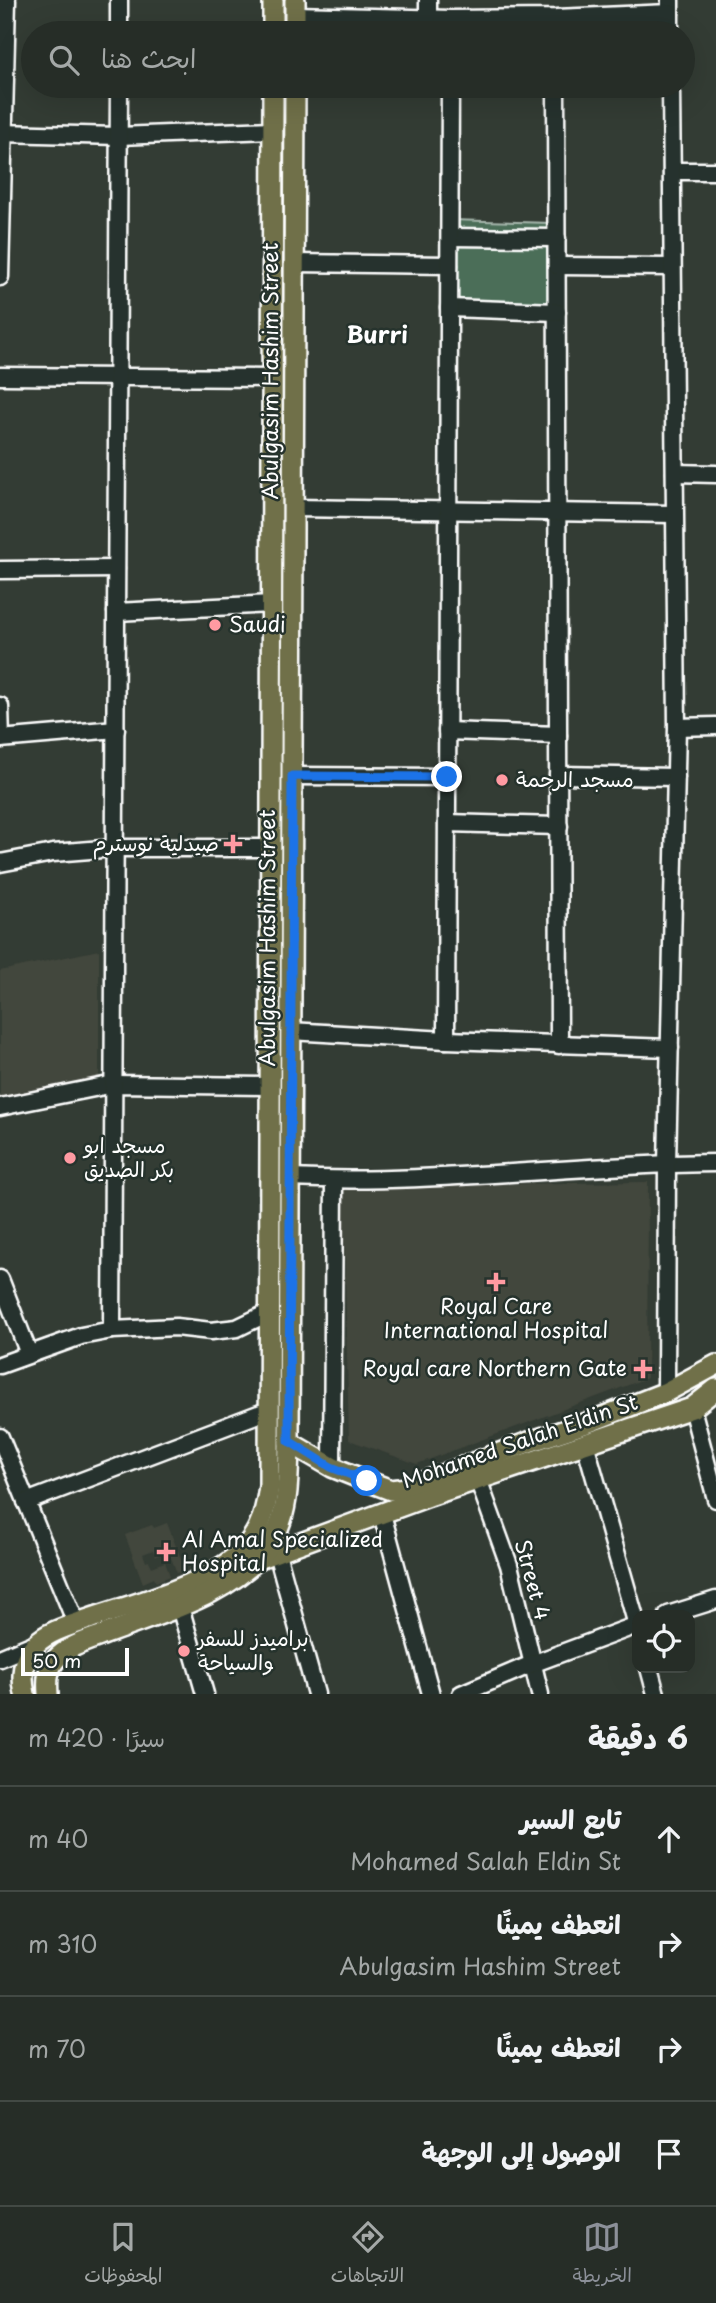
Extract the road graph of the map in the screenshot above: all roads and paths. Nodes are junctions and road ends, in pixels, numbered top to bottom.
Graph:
1 (119, 0) edge
2 (273, 0) edge
3 (428, 0) edge
4 (670, 7) edge
5 (4, 8) edge
6 (295, 16) edge
7 (428, 18) junction
8 (119, 21) edge
9 (273, 21) edge
10 (437, 21) edge
11 (586, 21) edge
12 (119, 98) edge
13 (273, 98) edge
14 (295, 98) edge
15 (450, 98) edge
16 (556, 98) edge
17 (671, 98) edge
18 (273, 130) junction
19 (2, 133) edge
20 (119, 136) junction
21 (673, 171) junction
22 (716, 171) edge
23 (450, 237) junction
24 (556, 237) junction
25 (294, 263) junction
26 (449, 265) junction
27 (557, 266) junction
28 (673, 267) junction
29 (0, 277) edge
30 (449, 308) junction
31 (557, 312) junction
32 (0, 376) edge
33 (117, 377) junction
34 (272, 378) junction
35 (675, 473) junction
36 (716, 474) edge
37 (293, 508) junction
38 (448, 510) junction
39 (557, 512) junction
40 (674, 514) junction
41 (116, 569) junction
42 (0, 570) edge
43 (272, 604) junction
44 (116, 612) junction
45 (0, 706) edge
46 (716, 726) edge
47 (677, 727) junction
48 (116, 729) junction
49 (447, 730) junction
50 (558, 735) junction
51 (1, 739) edge
52 (558, 775) junction
53 (292, 776) junction
54 (447, 777) junction
55 (676, 777) junction
56 (447, 823) junction
57 (559, 826) junction
58 (115, 848) junction
59 (271, 848) junction
60 (0, 863) edge
61 (290, 1031) junction
62 (446, 1040) junction
63 (559, 1045) junction
64 (670, 1048) junction
65 (114, 1084) junction
66 (270, 1086) junction
67 (0, 1107) edge
68 (716, 1163) edge
69 (667, 1164) junction
70 (290, 1178) junction
71 (334, 1180) junction
72 (0, 1279) edge
73 (270, 1312) junction
74 (113, 1330) junction
75 (29, 1354) junction
76 (0, 1365) edge
77 (716, 1365) edge
78 (716, 1388) edge
79 (666, 1392) junction
80 (691, 1408) junction
81 (269, 1410) junction
82 (0, 1437) edge
83 (289, 1441) junction
84 (585, 1443) junction
85 (331, 1467) junction
86 (478, 1479) junction
87 (716, 1499) edge
88 (26, 1503) junction
89 (382, 1514) junction
90 (277, 1553) junction
91 (256, 1560) junction
92 (716, 1600) edge
93 (180, 1607) junction
94 (633, 1610) edge
95 (684, 1610) edge
96 (76, 1623) junction
97 (632, 1627) edge
98 (36, 1643) junction
99 (0, 1658) edge
100 (532, 1664) junction
101 (650, 1673) edge
102 (25, 1694) edge
103 (48, 1694) edge
104 (205, 1694) edge
105 (316, 1694) edge
106 (431, 1694) edge
107 (461, 1694) edge
108 (541, 1694) edge
109 (656, 1694) edge

1 - 8 street
2 - 9 main road
3 - 7 street
4 - 11 street
5 - 19 street
6 - 7 street
7 - 10 street
12 - 20 street
13 - 18 main road, Abulgasim Hashim Street
14 - 25 main road, Abulgasim Hashim Street
15 - 23 street
16 - 24 street
17 - 21 street
18 - 20 street
18 - 34 main road, Abulgasim Hashim Street
19 - 20 street
19 - 29 street
20 - 33 street
21 - 22 street
21 - 28 street
23 - 24 street
23 - 26 street
24 - 27 street
25 - 26 street
25 - 37 main road, Abulgasim Hashim Street
26 - 30 street
27 - 28 street
27 - 31 street
28 - 35 street
30 - 31 street
30 - 38 street
31 - 39 street
32 - 33 street
33 - 34 street
33 - 41 street
34 - 43 main road, Abulgasim Hashim Street
35 - 36 street
35 - 40 street
37 - 38 street
37 - 53 main road, Abulgasim Hashim Street
38 - 39 street
38 - 49 street
39 - 40 street
39 - 50 street
40 - 47 street
41 - 42 street
41 - 44 street
43 - 44 street
43 - 59 main road, Abulgasim Hashim Street
44 - 48 street
45 - 51 street
46 - 47 street
47 - 55 street
48 - 51 street
48 - 58 street
49 - 50 street
49 - 54 street
50 - 52 street
52 - 55 street
52 - 57 street
53 - 54 street
53 - 61 main road, Abulgasim Hashim Street
54 - 56 street
55 - 64 street
56 - 57 street
56 - 62 street
57 - 63 street
58 - 59 street
58 - 60 street
58 - 65 street
59 - 66 main road, Abulgasim Hashim Street
61 - 62 street
61 - 70 main road, Abulgasim Hashim Street
62 - 63 street
63 - 64 street
64 - 69 street
65 - 66 street
65 - 67 street
65 - 74 street
66 - 73 main road, Abulgasim Hashim Street
68 - 69 street
69 - 71 street
69 - 79 street
70 - 71 street
70 - 83 main road, Abulgasim Hashim Street
71 - 85 street
72 - 75 street
73 - 74 street
73 - 81 main road, Abulgasim Hashim Street
74 - 75 street
75 - 76 street
77 - 79 main road, Mohamed Salah Eldin St
78 - 80 main road, Mohamed Salah Eldin St
79 - 85 main road, Mohamed Salah Eldin St
80 - 84 main road, Mohamed Salah Eldin St
80 - 87 street
81 - 88 street
81 - 96 main road, Abulgasim Hashim Street
82 - 88 street
83 - 85 main road, Mohamed Salah Eldin St
83 - 91 main road, Abulgasim Hashim Street
84 - 86 main road, Mohamed Salah Eldin St
84 - 94 street
86 - 89 main road, Mohamed Salah Eldin St
86 - 100 street, Street 4
88 - 96 street
89 - 90 main road, Mohamed Salah Eldin St
89 - 106 street
90 - 91 main road, Mohamed Salah Eldin St
90 - 105 street
91 - 93 main road, Abulgasim Hashim Street
92 - 95 street
93 - 103 main road, Abulgasim Hashim Street
93 - 104 street
96 - 98 main road, Abulgasim Hashim Street
97 - 100 street
98 - 99 street
98 - 102 main road
100 - 107 street
100 - 108 street, Street 4
101 - 109 street

